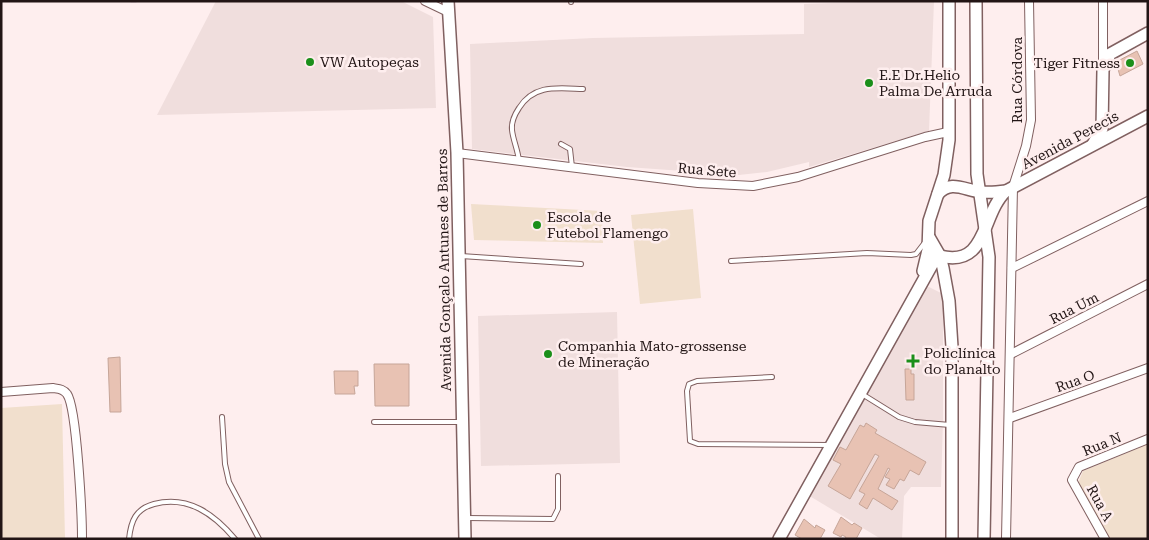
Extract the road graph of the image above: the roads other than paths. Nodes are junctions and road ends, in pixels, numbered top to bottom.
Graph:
1 (425, 1) edge
2 (949, 1) edge
3 (976, 1) edge
4 (1029, 1) edge
5 (1103, 1) edge
6 (448, 7) edge
7 (1103, 33) junction
8 (1148, 33) edge
9 (1118, 49) junction
10 (1103, 70) junction
11 (582, 90) dead end
12 (1148, 116) edge
13 (1103, 124) junction
14 (948, 132) junction
15 (1114, 134) junction
16 (561, 144) dead end
17 (1092, 146) junction
18 (457, 153) junction
19 (519, 161) junction
20 (572, 167) junction
21 (1010, 189) junction
22 (979, 192) junction
23 (938, 194) junction
24 (1148, 201) edge
25 (986, 228) junction
26 (929, 237) junction
27 (939, 255) junction
28 (459, 256) junction
29 (731, 261) dead end
30 (581, 264) dead end
31 (1012, 268) junction
32 (1148, 285) edge
33 (917, 295) junction
34 (1011, 354) junction
35 (1148, 368) edge
36 (772, 377) dead end
37 (1, 392) edge
38 (861, 394) junction
39 (222, 417) dead end
40 (1010, 418) junction
41 (374, 422) dead end
42 (463, 422) junction
43 (953, 425) junction
44 (1148, 439) edge
45 (832, 445) junction
46 (558, 476) dead end
47 (1072, 480) joint
48 (465, 518) junction
49 (82, 539) edge
50 (129, 539) edge
51 (235, 539) edge
52 (260, 539) edge
53 (465, 539) edge
54 (779, 539) edge
55 (952, 539) edge
56 (984, 539) edge
57 (1006, 539) edge
58 (1105, 539) edge

1 - 6 street
2 - 14 main road
3 - 22 main road
4 - 21 street, Rua Córdova
5 - 7 street
6 - 18 main road, Avenida Gonçalo Antunes de Barros
7 - 9 street
7 - 10 street
8 - 9 main road
9 - 10 main road
10 - 13 main road
11 - 19 lane
12 - 15 main road, Avenida Perecis
13 - 15 main road
13 - 17 main road
14 - 20 street, Rua Sete
14 - 23 main road
15 - 17 main road, Avenida Perecis
16 - 20 lane
17 - 21 main road, Avenida Perecis
18 - 19 street, Rua Sete
18 - 28 main road, Avenida Gonçalo Antunes de Barros
19 - 20 street, Rua Sete
21 - 22 main road, Avenida Perecis
21 - 25 main road
21 - 31 street, Rua Córdova
22 - 23 main road
22 - 25 main road
23 - 26 main road
24 - 31 street
25 - 27 main road
25 - 56 main road
26 - 27 main road
26 - 29 lane
26 - 33 main road
27 - 33 main road
27 - 43 main road
28 - 30 lane
28 - 42 main road, Avenida Gonçalo Antunes de Barros
31 - 34 street, Rua Córdova
32 - 34 street, Rua Um
33 - 38 main road
34 - 40 street, Rua Córdova
35 - 40 street, Rua O
36 - 45 lane
37 - 49 street
38 - 43 lane
38 - 45 main road
39 - 52 lane
40 - 57 street, Rua Córdova
41 - 42 lane
42 - 48 main road, Avenida Gonçalo Antunes de Barros
43 - 55 main road
44 - 47 street, Rua N
45 - 54 main road
46 - 48 lane
47 - 58 street, Rua A
48 - 53 main road, Avenida Gonçalo Antunes de Barros
50 - 51 lane

